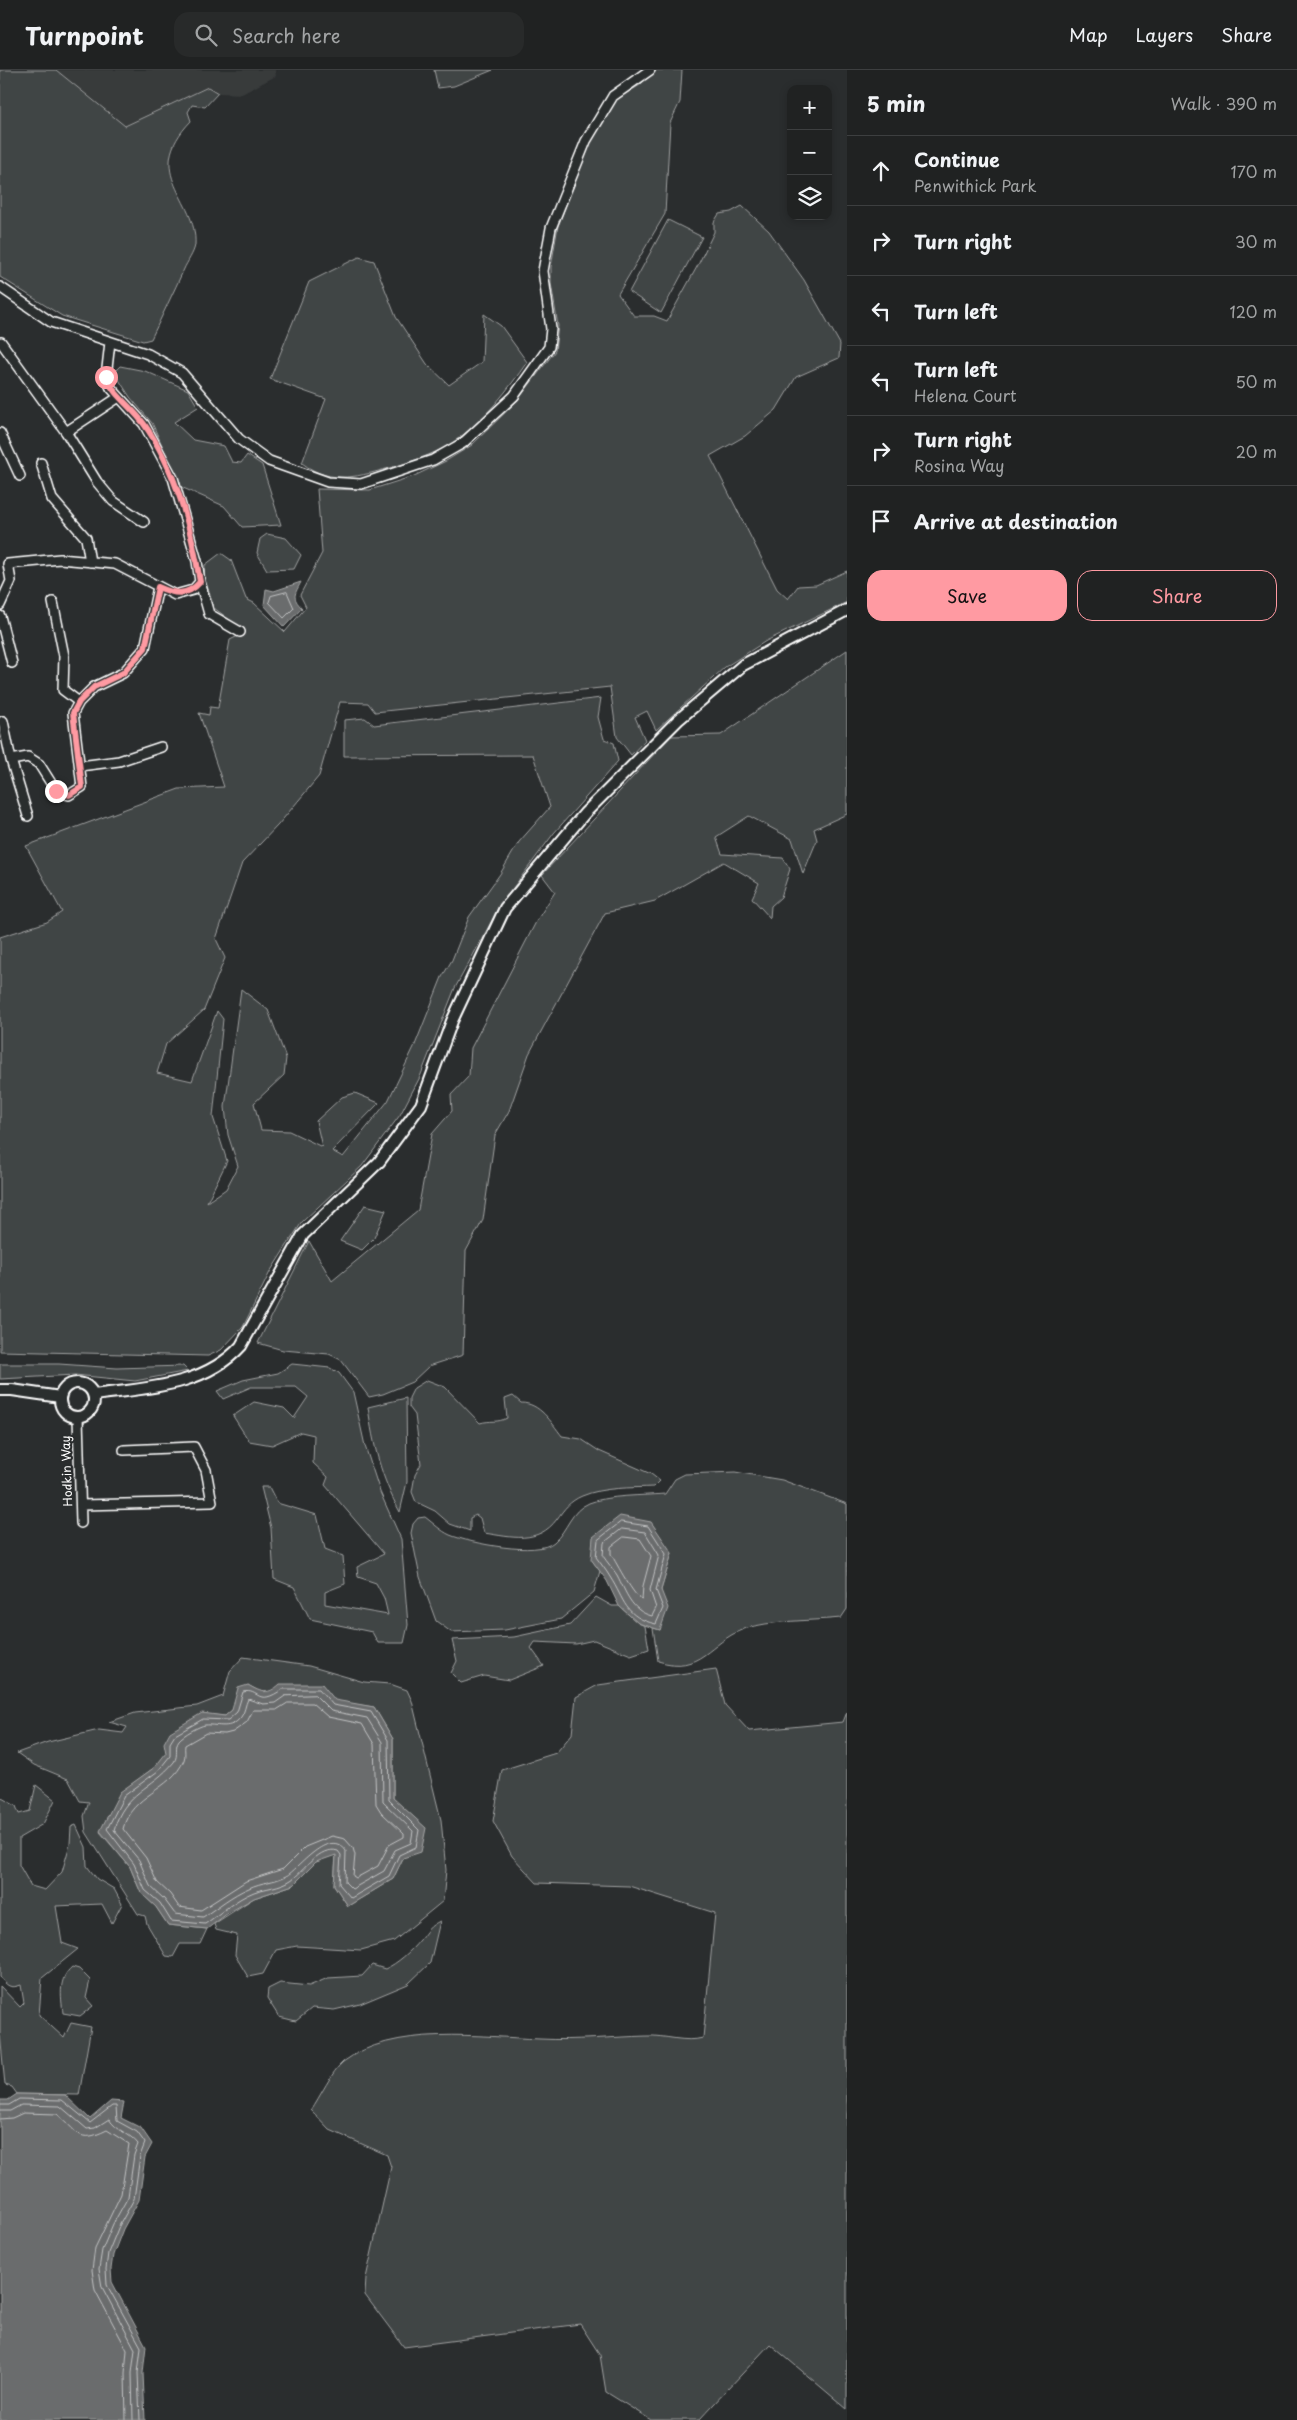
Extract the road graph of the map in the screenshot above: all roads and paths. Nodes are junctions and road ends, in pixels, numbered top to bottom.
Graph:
1 (650, 70) edge
2 (0, 287) edge
3 (1, 342) dead end
4 (110, 342) junction
5 (119, 397) junction
6 (66, 432) junction
7 (0, 434) edge
8 (41, 463) dead end
9 (20, 476) dead end
10 (144, 522) dead end
11 (90, 562) junction
12 (200, 582) junction
13 (158, 587) junction
14 (53, 602) dead end
15 (0, 605) edge
16 (847, 610) edge
17 (0, 616) edge
18 (240, 632) dead end
19 (12, 663) dead end
20 (79, 702) junction
21 (3, 722) dead end
22 (161, 748) dead end
23 (11, 760) junction
24 (80, 766) junction
25 (28, 816) dead end
26 (0, 1390) edge
27 (94, 1396) junction
28 (60, 1397) junction
29 (78, 1418) junction
30 (124, 1450) dead end
31 (80, 1505) junction
32 (81, 1523) dead end

1 - 4 street
2 - 4 street
3 - 6 street
4 - 5 street
5 - 6 street
5 - 12 street
6 - 10 street
7 - 9 street
8 - 11 street
11 - 13 street
11 - 15 street
12 - 13 street
12 - 18 street
13 - 20 street
14 - 20 street
16 - 27 street
17 - 19 street
20 - 24 street
21 - 23 street
22 - 24 street
23 - 24 street
23 - 25 street
26 - 28 street
27 - 28 street
27 - 29 street
28 - 29 street
29 - 31 street, Hodkin Way
30 - 31 street
31 - 32 street, Hodkin Way

